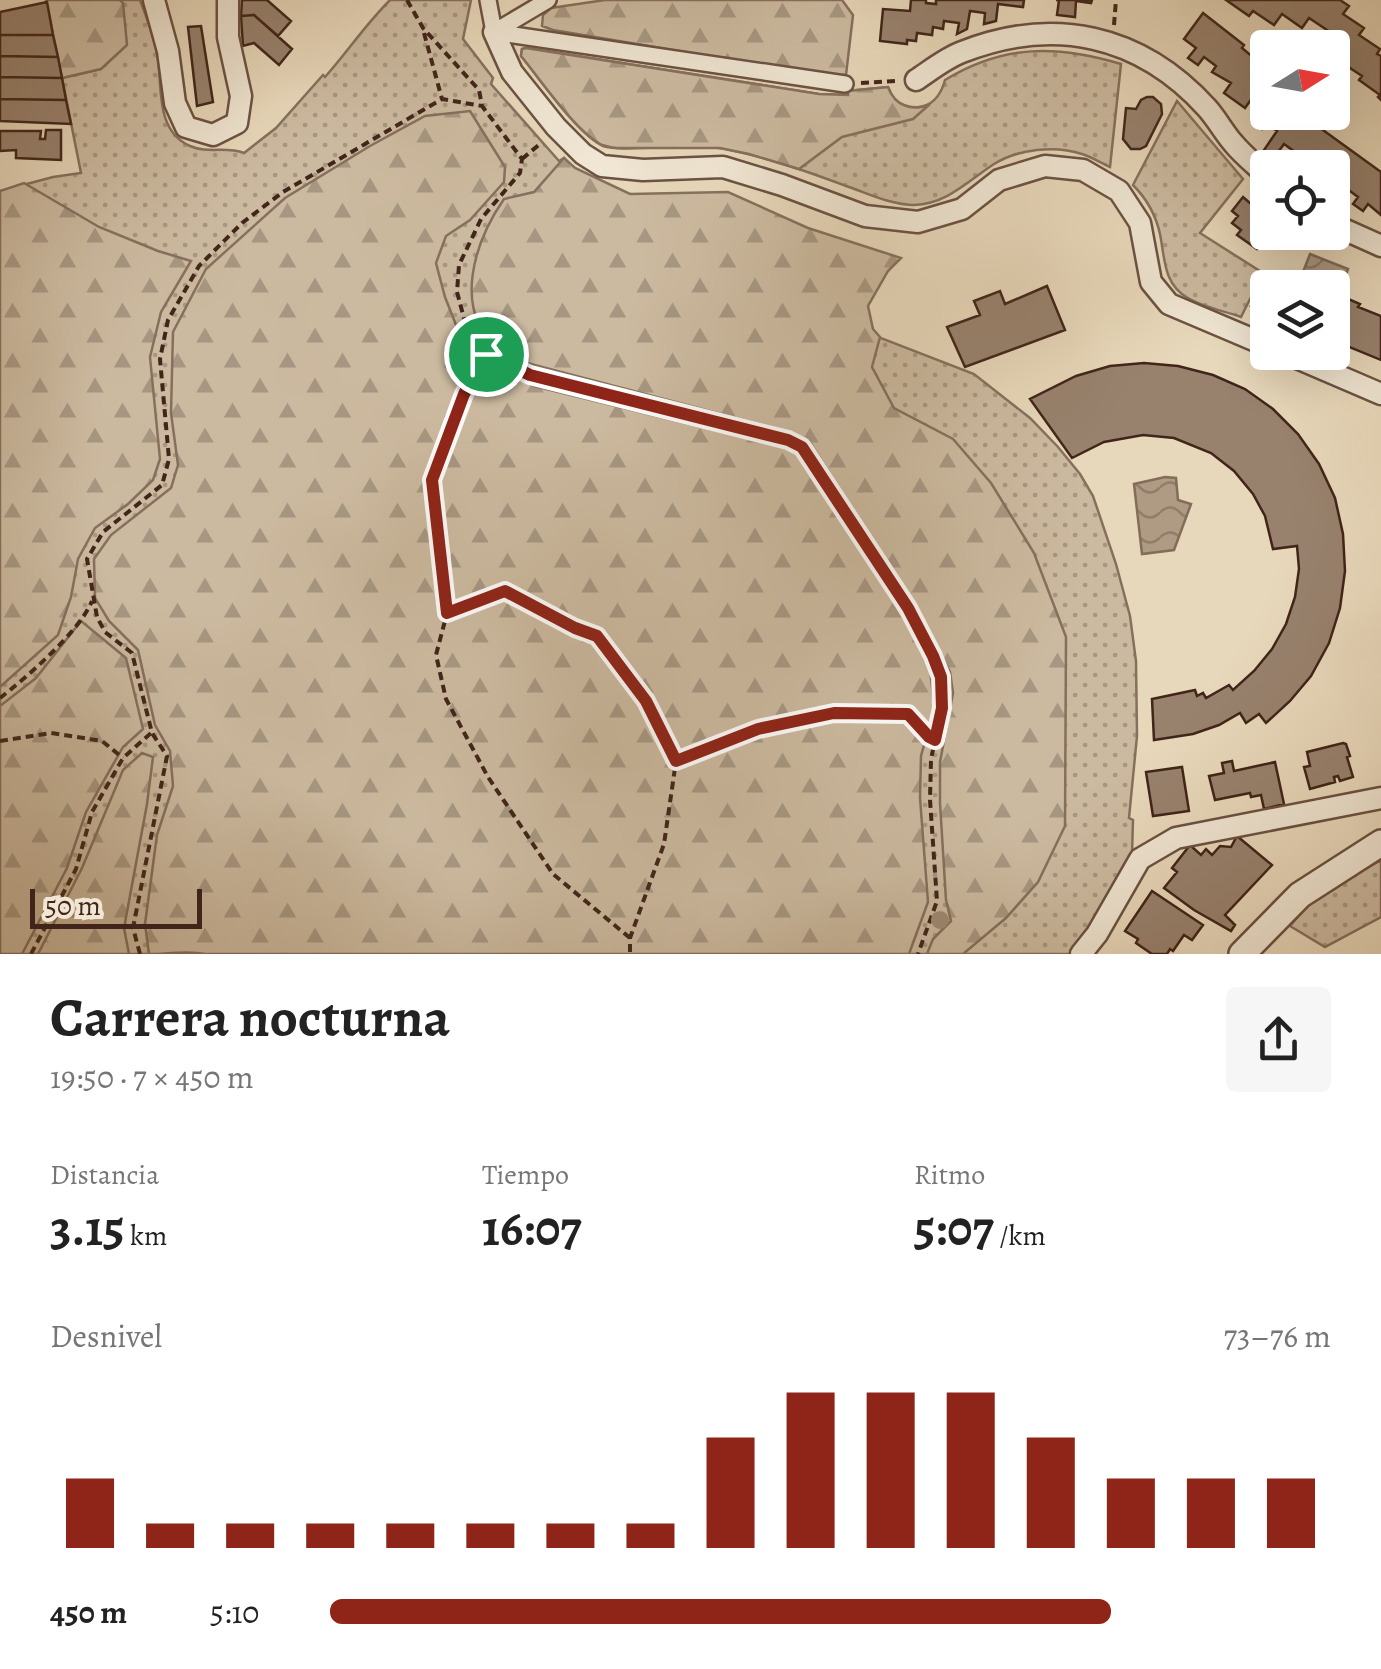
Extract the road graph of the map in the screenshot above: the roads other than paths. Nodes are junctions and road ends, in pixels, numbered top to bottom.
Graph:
1 (154, 0) edge
2 (228, 0) edge
3 (488, 0) edge
4 (548, 0) edge
5 (494, 32) junction
6 (916, 80) road end
7 (845, 84) road end
8 (1250, 159) edge
9 (1350, 232) edge
10 (1381, 246) edge
11 (1250, 338) edge
12 (1325, 370) edge
13 (1381, 394) edge
14 (1381, 798) edge
15 (1381, 843) edge
16 (1081, 954) edge
17 (1242, 954) edge

1 - 2 street
3 - 5 street
4 - 5 street
5 - 7 street
5 - 11 street
6 - 8 street
9 - 10 street
12 - 13 street
14 - 16 street
15 - 17 street

